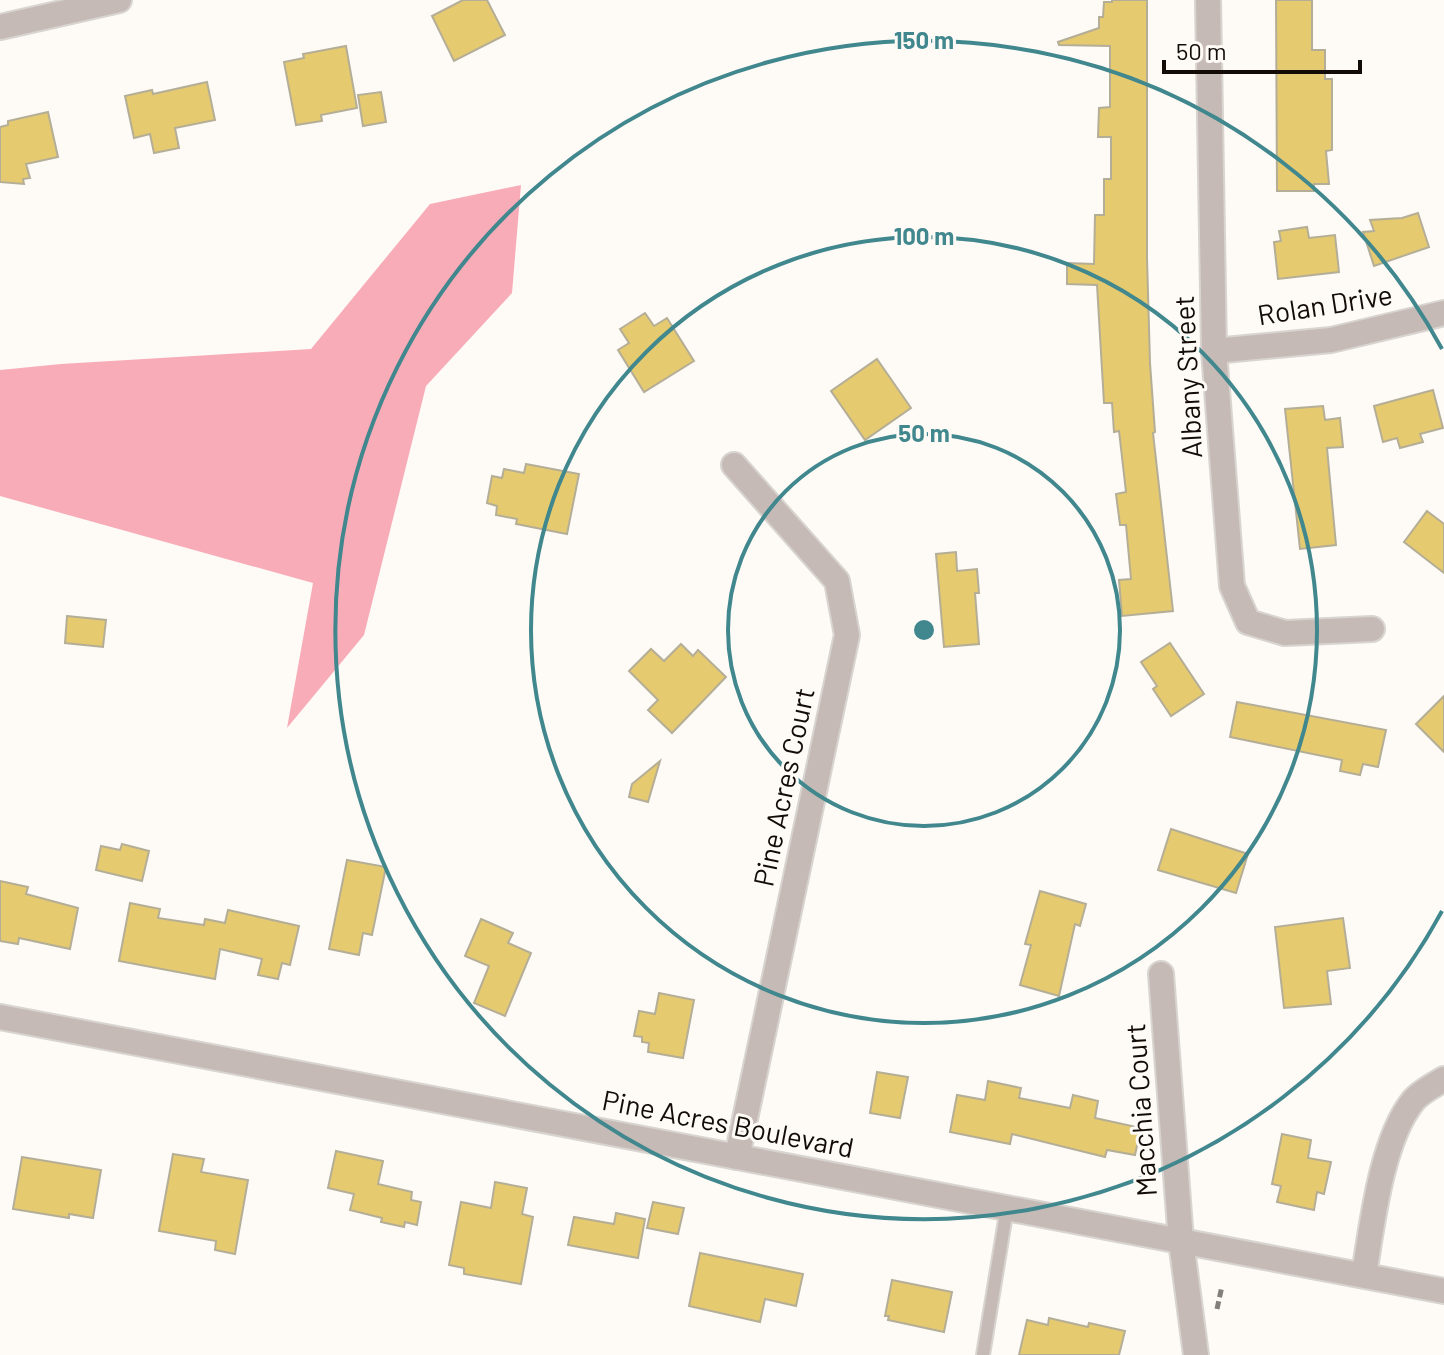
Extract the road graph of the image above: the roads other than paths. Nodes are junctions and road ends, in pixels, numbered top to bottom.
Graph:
1 (119, 0) edge
2 (1208, 0) edge
3 (0, 27) edge
4 (1444, 313) edge
5 (1214, 351) junction
6 (734, 465) dead end
7 (1372, 629) dead end
8 (1161, 974) dead end
9 (0, 1017) edge
10 (1444, 1079) edge
11 (737, 1157) junction
12 (1007, 1208) junction
13 (1181, 1241) junction
14 (1364, 1275) junction
15 (1444, 1291) edge
16 (983, 1355) edge
17 (1196, 1355) edge

1 - 3 street
2 - 5 street, Albany Street
4 - 5 street, Rolan Drive
5 - 7 street, Albany Street
6 - 11 street, Pine Acres Court
8 - 13 street, Macchia Court
9 - 11 street, Pine Acres Boulevard
10 - 14 street
11 - 12 street, Pine Acres Boulevard
12 - 13 street, Pine Acres Boulevard
12 - 16 lane
13 - 14 street, Pine Acres Boulevard
13 - 17 street, Macchia Court
14 - 15 street, Pine Acres Boulevard

